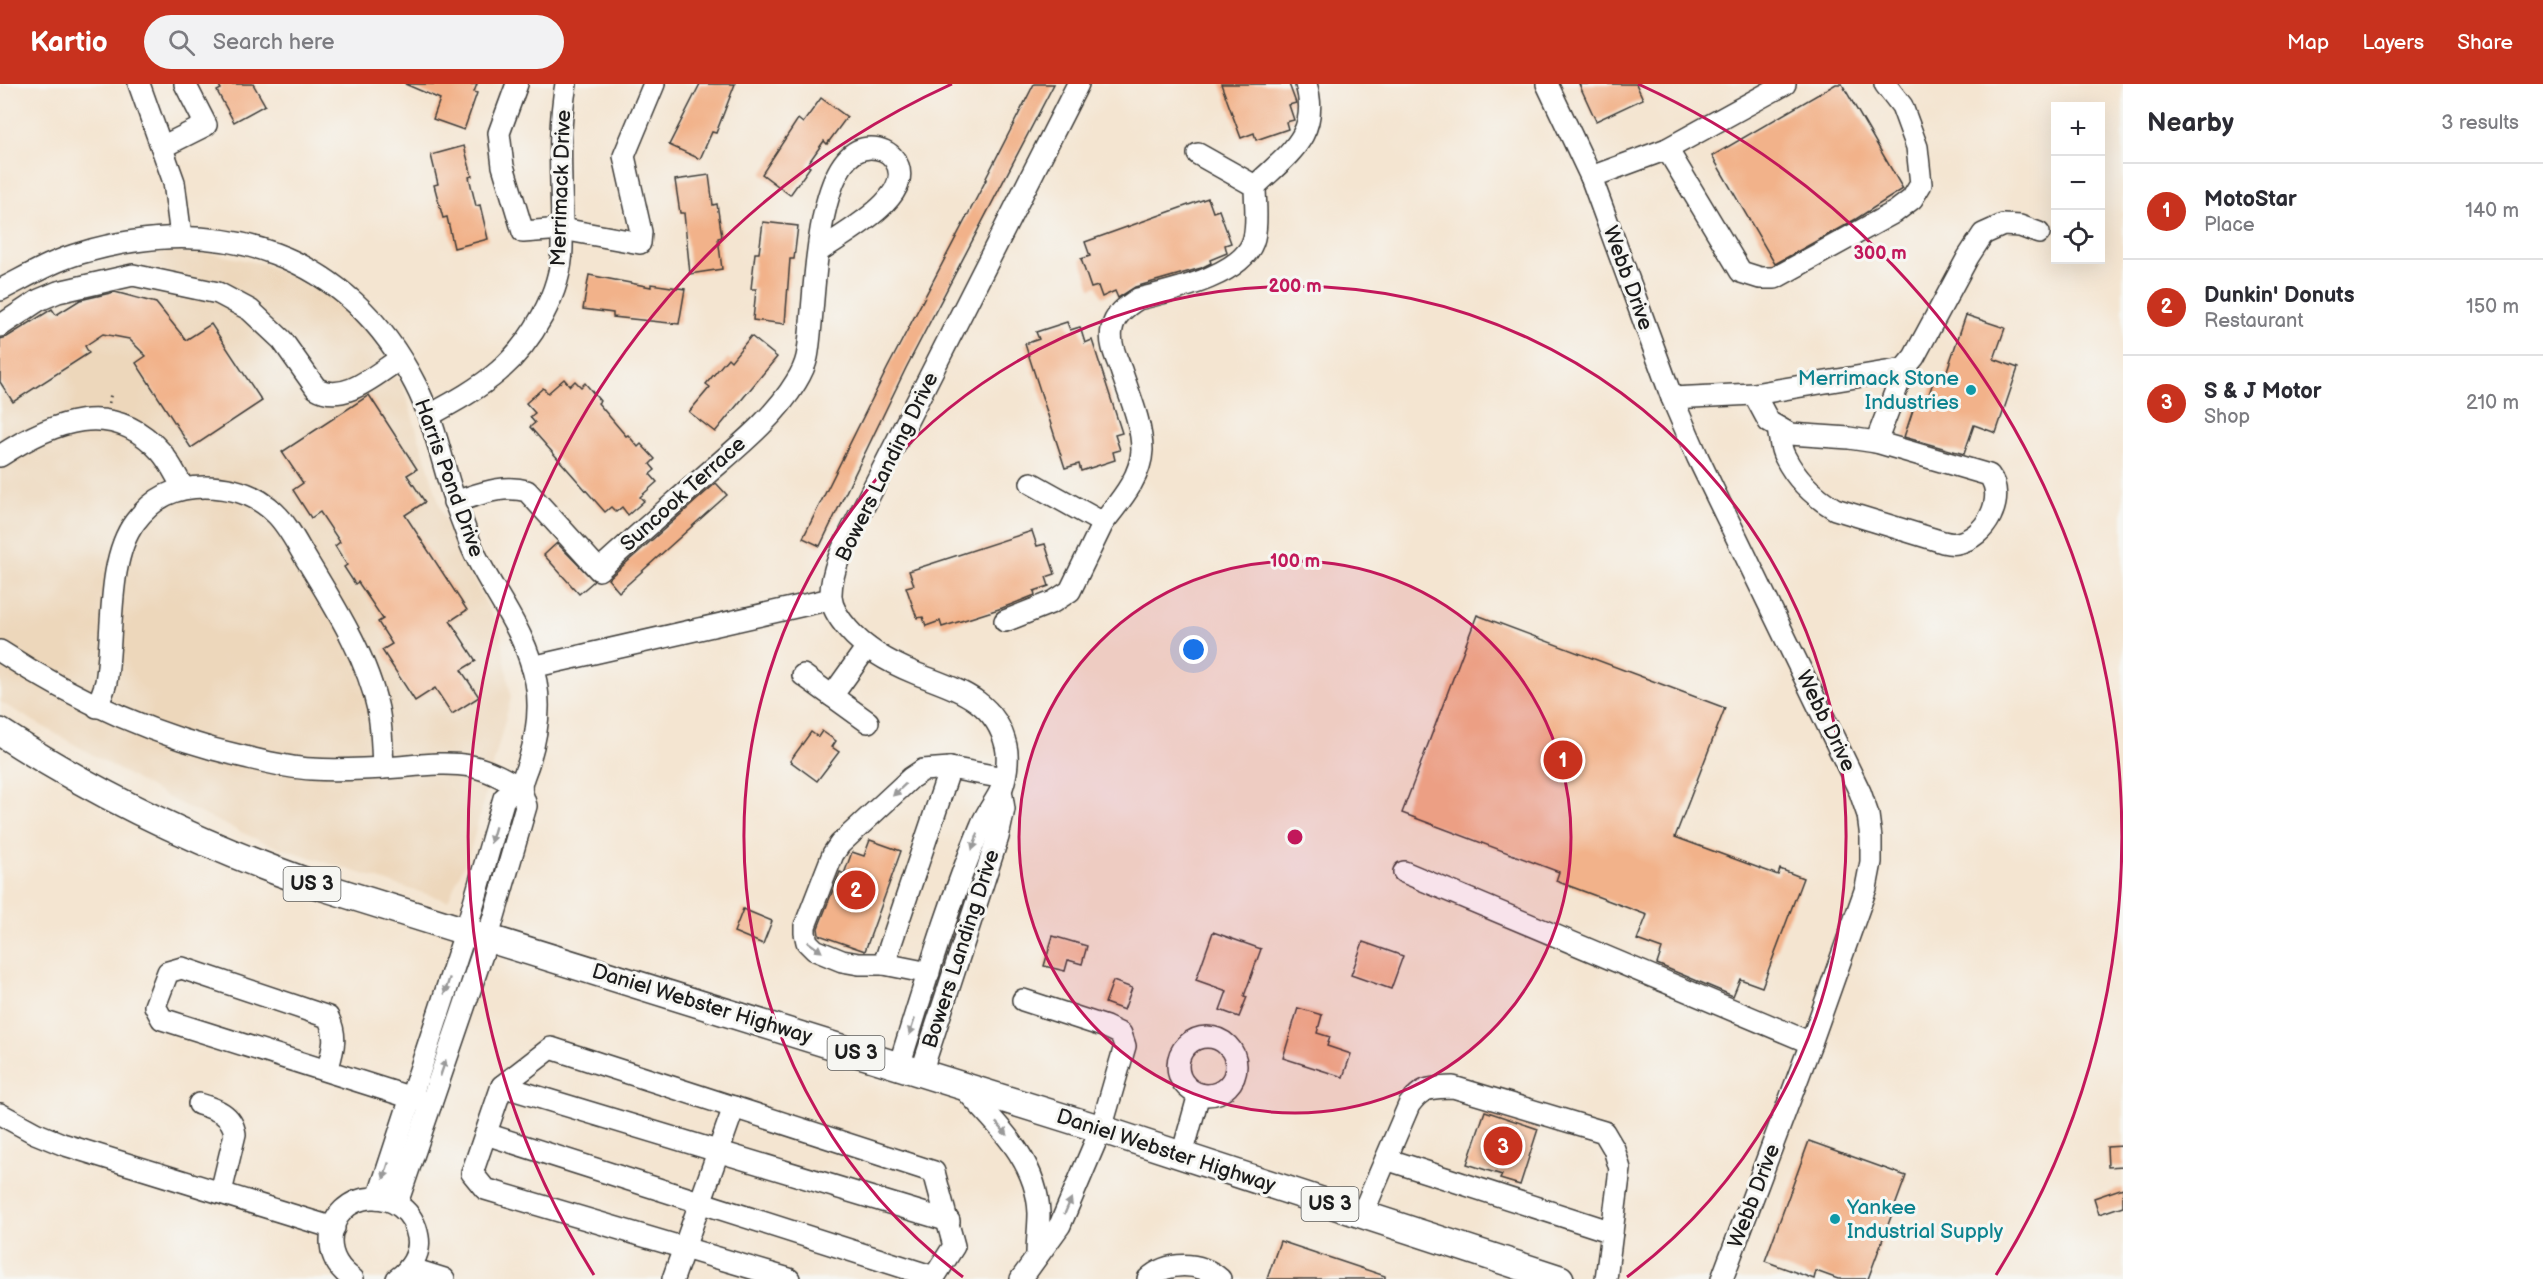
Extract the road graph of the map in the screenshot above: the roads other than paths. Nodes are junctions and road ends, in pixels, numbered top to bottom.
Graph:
1 (139, 84) edge
2 (185, 84) edge
3 (517, 84) edge
4 (566, 84) edge
5 (654, 84) edge
6 (1078, 84) edge
7 (1306, 84) edge
8 (1547, 84) edge
9 (1785, 84) edge
10 (1886, 84) edge
11 (162, 147) junction
12 (1667, 149) junction
13 (1198, 154) dead end
14 (1591, 177) junction
15 (1255, 186) junction
16 (562, 228) junction
17 (2039, 234) dead end
18 (181, 237) junction
19 (128, 241) junction
20 (819, 251) junction
21 (133, 275) junction
22 (0, 290) edge
23 (0, 326) edge
24 (400, 358) junction
25 (1904, 369) junction
26 (1754, 394) junction
27 (1672, 398) junction
28 (430, 415) junction
29 (1778, 429) junction
30 (1876, 442) junction
31 (0, 456) edge
32 (1031, 483) dead end
33 (183, 487) junction
34 (454, 501) junction
35 (1103, 523) junction
36 (831, 599) junction
37 (1005, 621) dead end
38 (867, 647) junction
39 (0, 651) edge
40 (532, 667) junction
41 (803, 675) dead end
42 (832, 696) junction
43 (97, 707) junction
44 (868, 722) dead end
45 (0, 732) edge
46 (383, 768) junction
47 (950, 768) junction
48 (1003, 784) junction
49 (521, 788) junction
50 (1404, 872) dead end
51 (477, 934) junction
52 (884, 964) junction
53 (929, 973) junction
54 (1023, 1000) dead end
55 (1811, 1043) junction
56 (910, 1070) junction
57 (327, 1071) junction
58 (502, 1086) junction
59 (962, 1086) junction
60 (1200, 1094) dead end
61 (411, 1097) junction
62 (199, 1104) dead end
63 (431, 1104) junction
64 (734, 1107) junction
65 (0, 1114) edge
66 (1101, 1129) junction
67 (486, 1134) junction
68 (718, 1151) junction
69 (1182, 1155) junction
70 (1386, 1160) junction
71 (221, 1192) junction
72 (387, 1200) junction
73 (700, 1202) junction
74 (1362, 1215) junction
75 (949, 1221) junction
76 (333, 1228) junction
77 (1612, 1232) junction
78 (685, 1248) junction
79 (1037, 1255) junction
80 (403, 1274) edge
81 (934, 1278) edge
82 (353, 1279) edge
83 (444, 1279) edge
84 (673, 1279) edge
85 (789, 1279) edge
86 (1021, 1279) edge
87 (1148, 1279) edge
88 (1220, 1279) edge
89 (1560, 1279) edge
90 (1606, 1279) edge
91 (1722, 1279) edge

1 - 11 street
2 - 11 street
3 - 16 street
4 - 16 street, Merrimack Drive
5 - 16 street
6 - 36 street, Bowers Landing Drive
7 - 15 street
8 - 14 street, Webb Drive
9 - 12 street
10 - 12 street
11 - 18 street
12 - 14 street
13 - 15 street
14 - 27 street, Webb Drive
15 - 35 street
16 - 28 street, Merrimack Drive
17 - 25 street
18 - 19 street, Harris Pond Drive
18 - 24 street, Harris Pond Drive
19 - 21 street
19 - 22 street, Harris Pond Drive
20 - 20 street, Suncook Terrace
20 - 34 street, Suncook Terrace
21 - 23 street
21 - 24 street
24 - 28 street, Harris Pond Drive
25 - 26 street
25 - 30 street
26 - 27 street
26 - 29 street
27 - 55 street, Webb Drive
28 - 34 street, Harris Pond Drive
29 - 30 street
29 - 30 street
31 - 33 street
32 - 35 street
33 - 43 street
33 - 46 street
34 - 40 street, Harris Pond Drive
35 - 37 street
36 - 38 street, Bowers Landing Drive
36 - 40 street
38 - 42 street
38 - 48 street, Bowers Landing Drive
39 - 43 street
40 - 49 street, Harris Pond Drive
41 - 42 street
42 - 44 street
43 - 46 street
45 - 51 main road, Daniel Webster Highway / US 3
46 - 49 street
47 - 48 street
47 - 52 street
47 -> 52 street
48 -> 53 street, Bowers Landing Drive
48 - 56 street, Bowers Landing Drive
49 - 51 street, Harris Pond Drive
50 - 55 street
51 - 56 main road, Daniel Webster Highway / US 3
51 -> 61 street
63 -> 51 street
52 - 53 street
53 -> 56 street, Bowers Landing Drive
54 - 66 street
55 - 91 street, Webb Drive
56 - 59 main road, Daniel Webster Highway / US 3
57 - 57 street
57 - 61 street
58 - 64 street
58 - 67 street
58 - 68 street
59 - 66 main road, Daniel Webster Highway / US 3
59 -> 79 street
60 - 69 street
61 - 63 street
61 -> 72 street
62 - 71 street
63 - 72 street
64 - 68 street
64 - 75 street
65 - 71 street
66 - 69 main road, Daniel Webster Highway / US 3
79 -> 66 street
67 - 73 street
67 - 78 street
68 - 73 street
68 - 75 street
69 - 74 main road, Daniel Webster Highway / US 3
70 - 74 street
70 - 77 street
70 - 77 street
71 - 76 street
72 - 76 street
72 - 80 street
73 - 78 street
73 - 81 street
74 - 89 main road, Daniel Webster Highway / US 3
75 - 81 street
76 - 82 street
77 - 90 street
78 - 84 street
78 - 85 street
79 - 86 street
80 - 83 street
87 - 88 street

